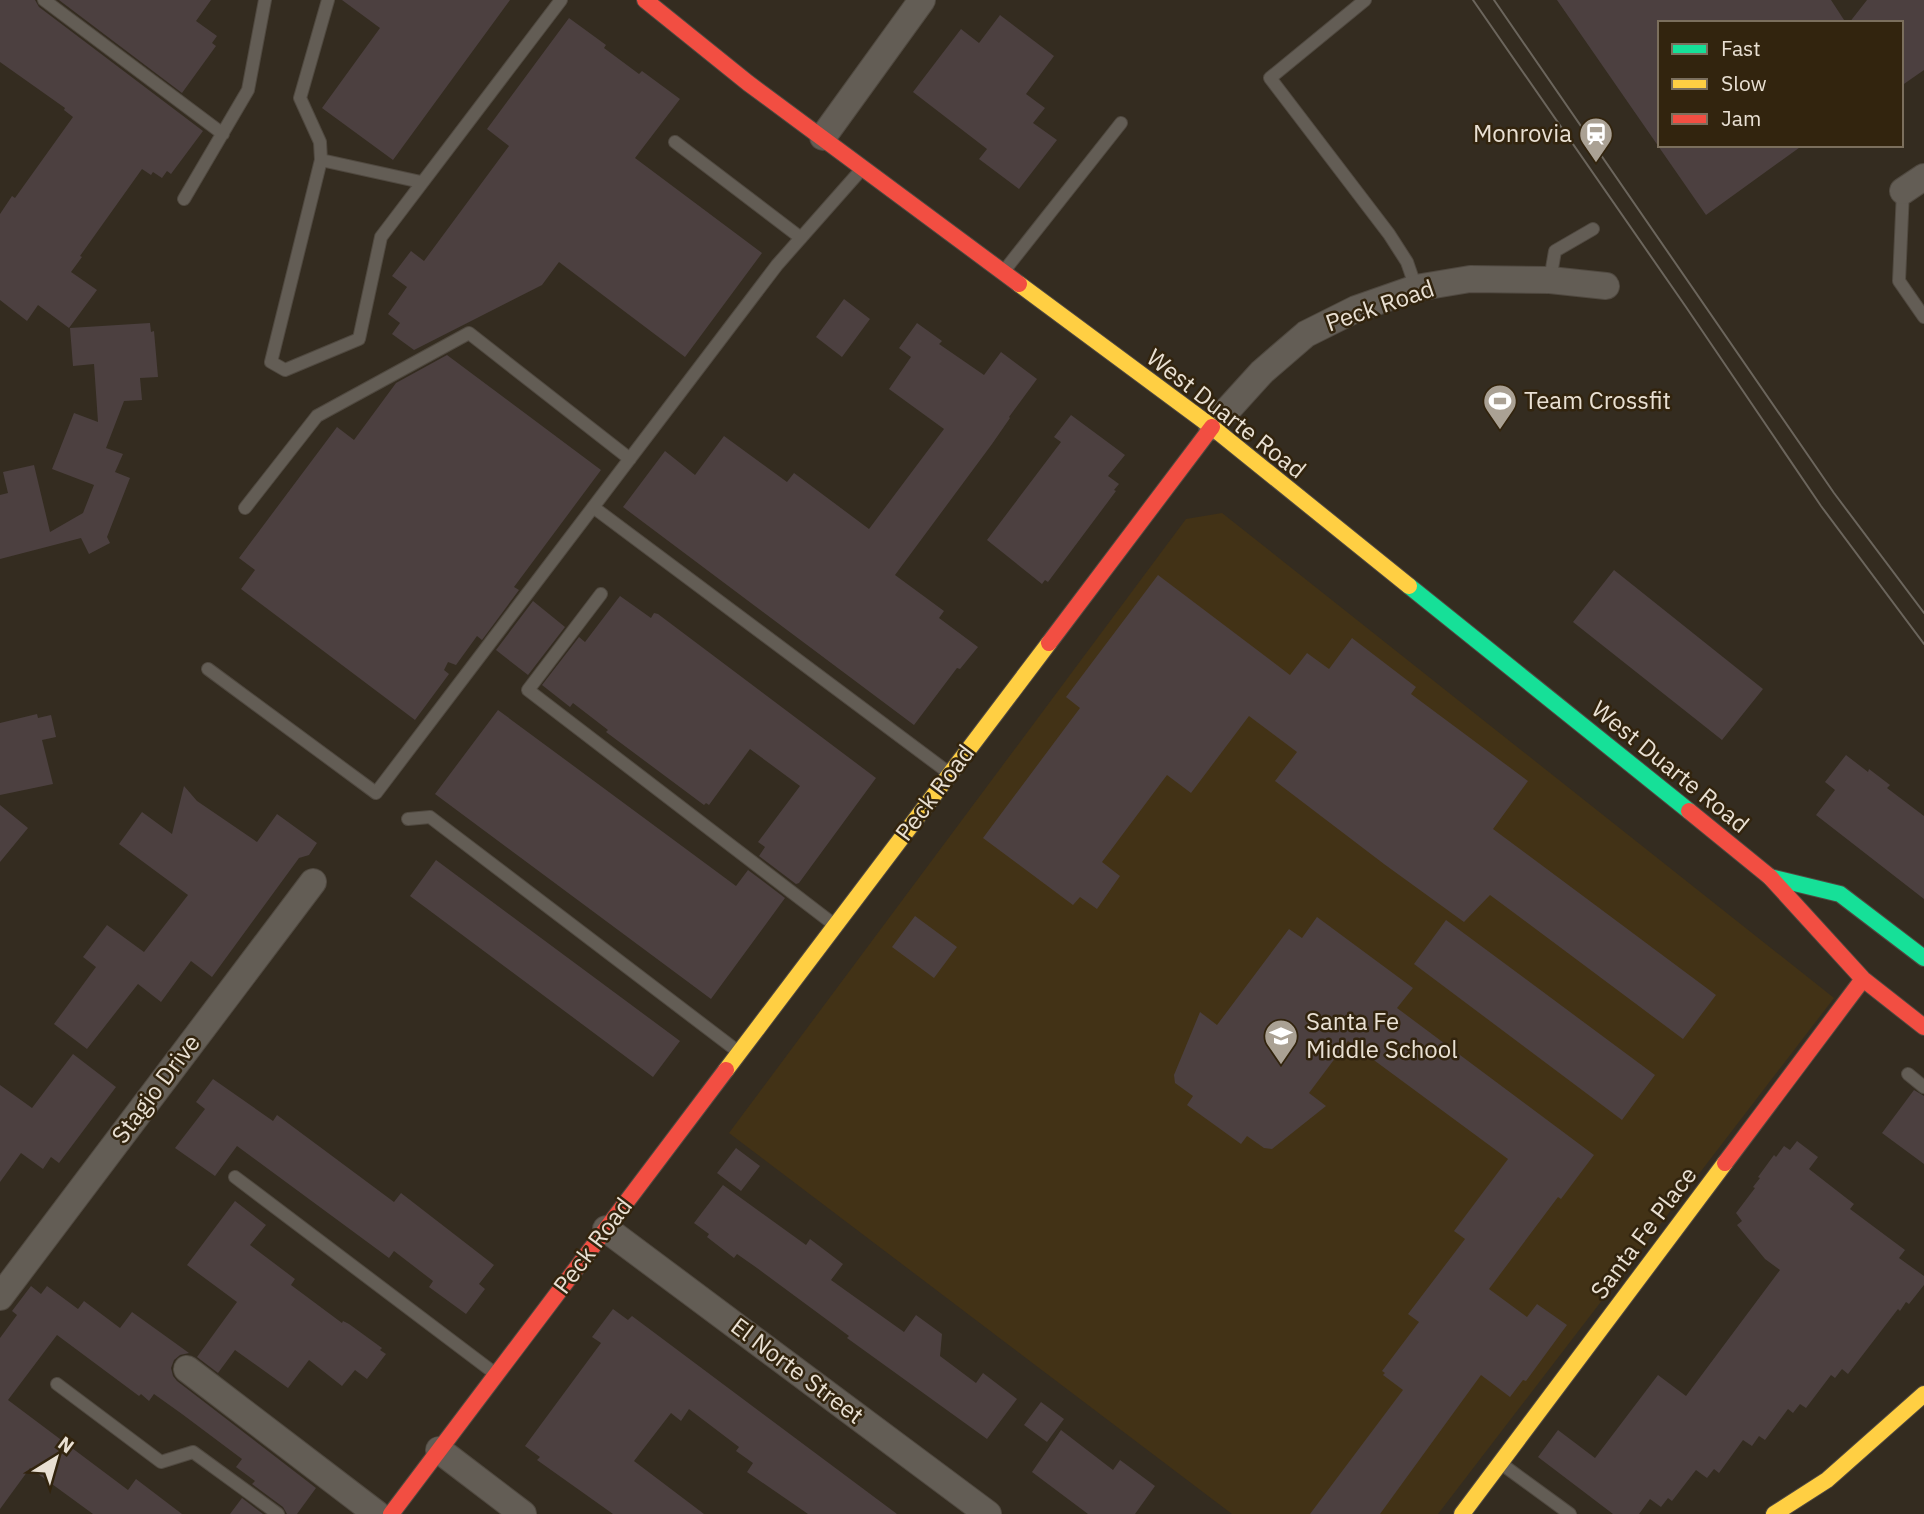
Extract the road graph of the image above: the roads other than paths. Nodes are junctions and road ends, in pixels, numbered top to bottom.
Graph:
1 (44, 0) edge
2 (265, 0) edge
3 (327, 0) edge
4 (561, 0) edge
5 (645, 0) edge
6 (922, 0) edge
7 (1366, 0) edge
8 (1121, 123) dead end
9 (223, 134) junction
10 (823, 137) junction
11 (675, 142) dead end
12 (321, 160) junction
13 (863, 167) junction
14 (421, 182) junction
15 (1913, 184) edge
16 (184, 199) dead end
17 (1593, 229) dead end
18 (801, 238) junction
19 (1004, 271) junction
20 (1550, 280) junction
21 (1606, 286) dead end
22 (1416, 288) junction
23 (1924, 317) edge
24 (1212, 427) junction
25 (630, 459) junction
26 (593, 507) junction
27 (246, 508) dead end
28 (601, 594) dead end
29 (208, 669) dead end
30 (950, 773) junction
31 (408, 819) dead end
32 (1770, 877) junction
33 (313, 882) dead end
34 (835, 925) junction
35 (1924, 957) edge
36 (1863, 979) junction
37 (1924, 1027) edge
38 (739, 1052) junction
39 (1908, 1074) dead end
40 (1924, 1087) edge
41 (235, 1177) dead end
42 (606, 1229) junction
43 (0, 1297) edge
44 (187, 1369) dead end
45 (496, 1374) junction
46 (57, 1384) dead end
47 (1924, 1394) edge
48 (439, 1450) junction
49 (1500, 1463) junction
50 (278, 1514) edge
51 (377, 1514) edge
52 (391, 1514) edge
53 (523, 1514) edge
54 (988, 1514) edge
55 (1462, 1514) edge
56 (1570, 1514) edge
57 (1773, 1514) edge

1 - 9 lane
2 - 9 lane
3 - 12 lane
4 - 14 lane
5 - 10 street, West Duarte Road
6 - 10 street
7 - 22 lane
8 - 19 lane
9 - 16 lane
10 - 13 street, West Duarte Road
11 - 18 lane
12 - 14 lane
12 - 14 lane
13 - 18 lane
13 - 19 street, West Duarte Road
15 - 23 lane
17 - 20 lane
18 - 25 lane
19 - 24 street, West Duarte Road
20 - 21 street, Peck Road
20 - 22 street, Peck Road
22 - 24 street, Peck Road
24 - 30 street, Peck Road
24 - 32 street, West Duarte Road
25 - 26 lane
25 - 27 lane
26 - 29 lane
26 - 30 lane
28 - 34 lane
30 - 34 street, Peck Road
31 - 38 lane
32 - 35 street, West Duarte Road
32 - 36 street, West Duarte Road
33 - 43 street, Stagio Drive
34 - 38 street, Peck Road
36 - 37 street, West Duarte Road
36 - 49 street, Santa Fe Place
38 - 42 street, Peck Road
39 - 40 lane
41 - 45 lane
42 - 45 street, Peck Road
42 - 54 street, El Norte Street
44 - 51 street
45 - 48 street, Peck Road
46 - 50 lane
47 - 57 street
48 - 52 street, Peck Road
48 - 53 street
49 - 55 street, Santa Fe Place
49 - 56 lane

